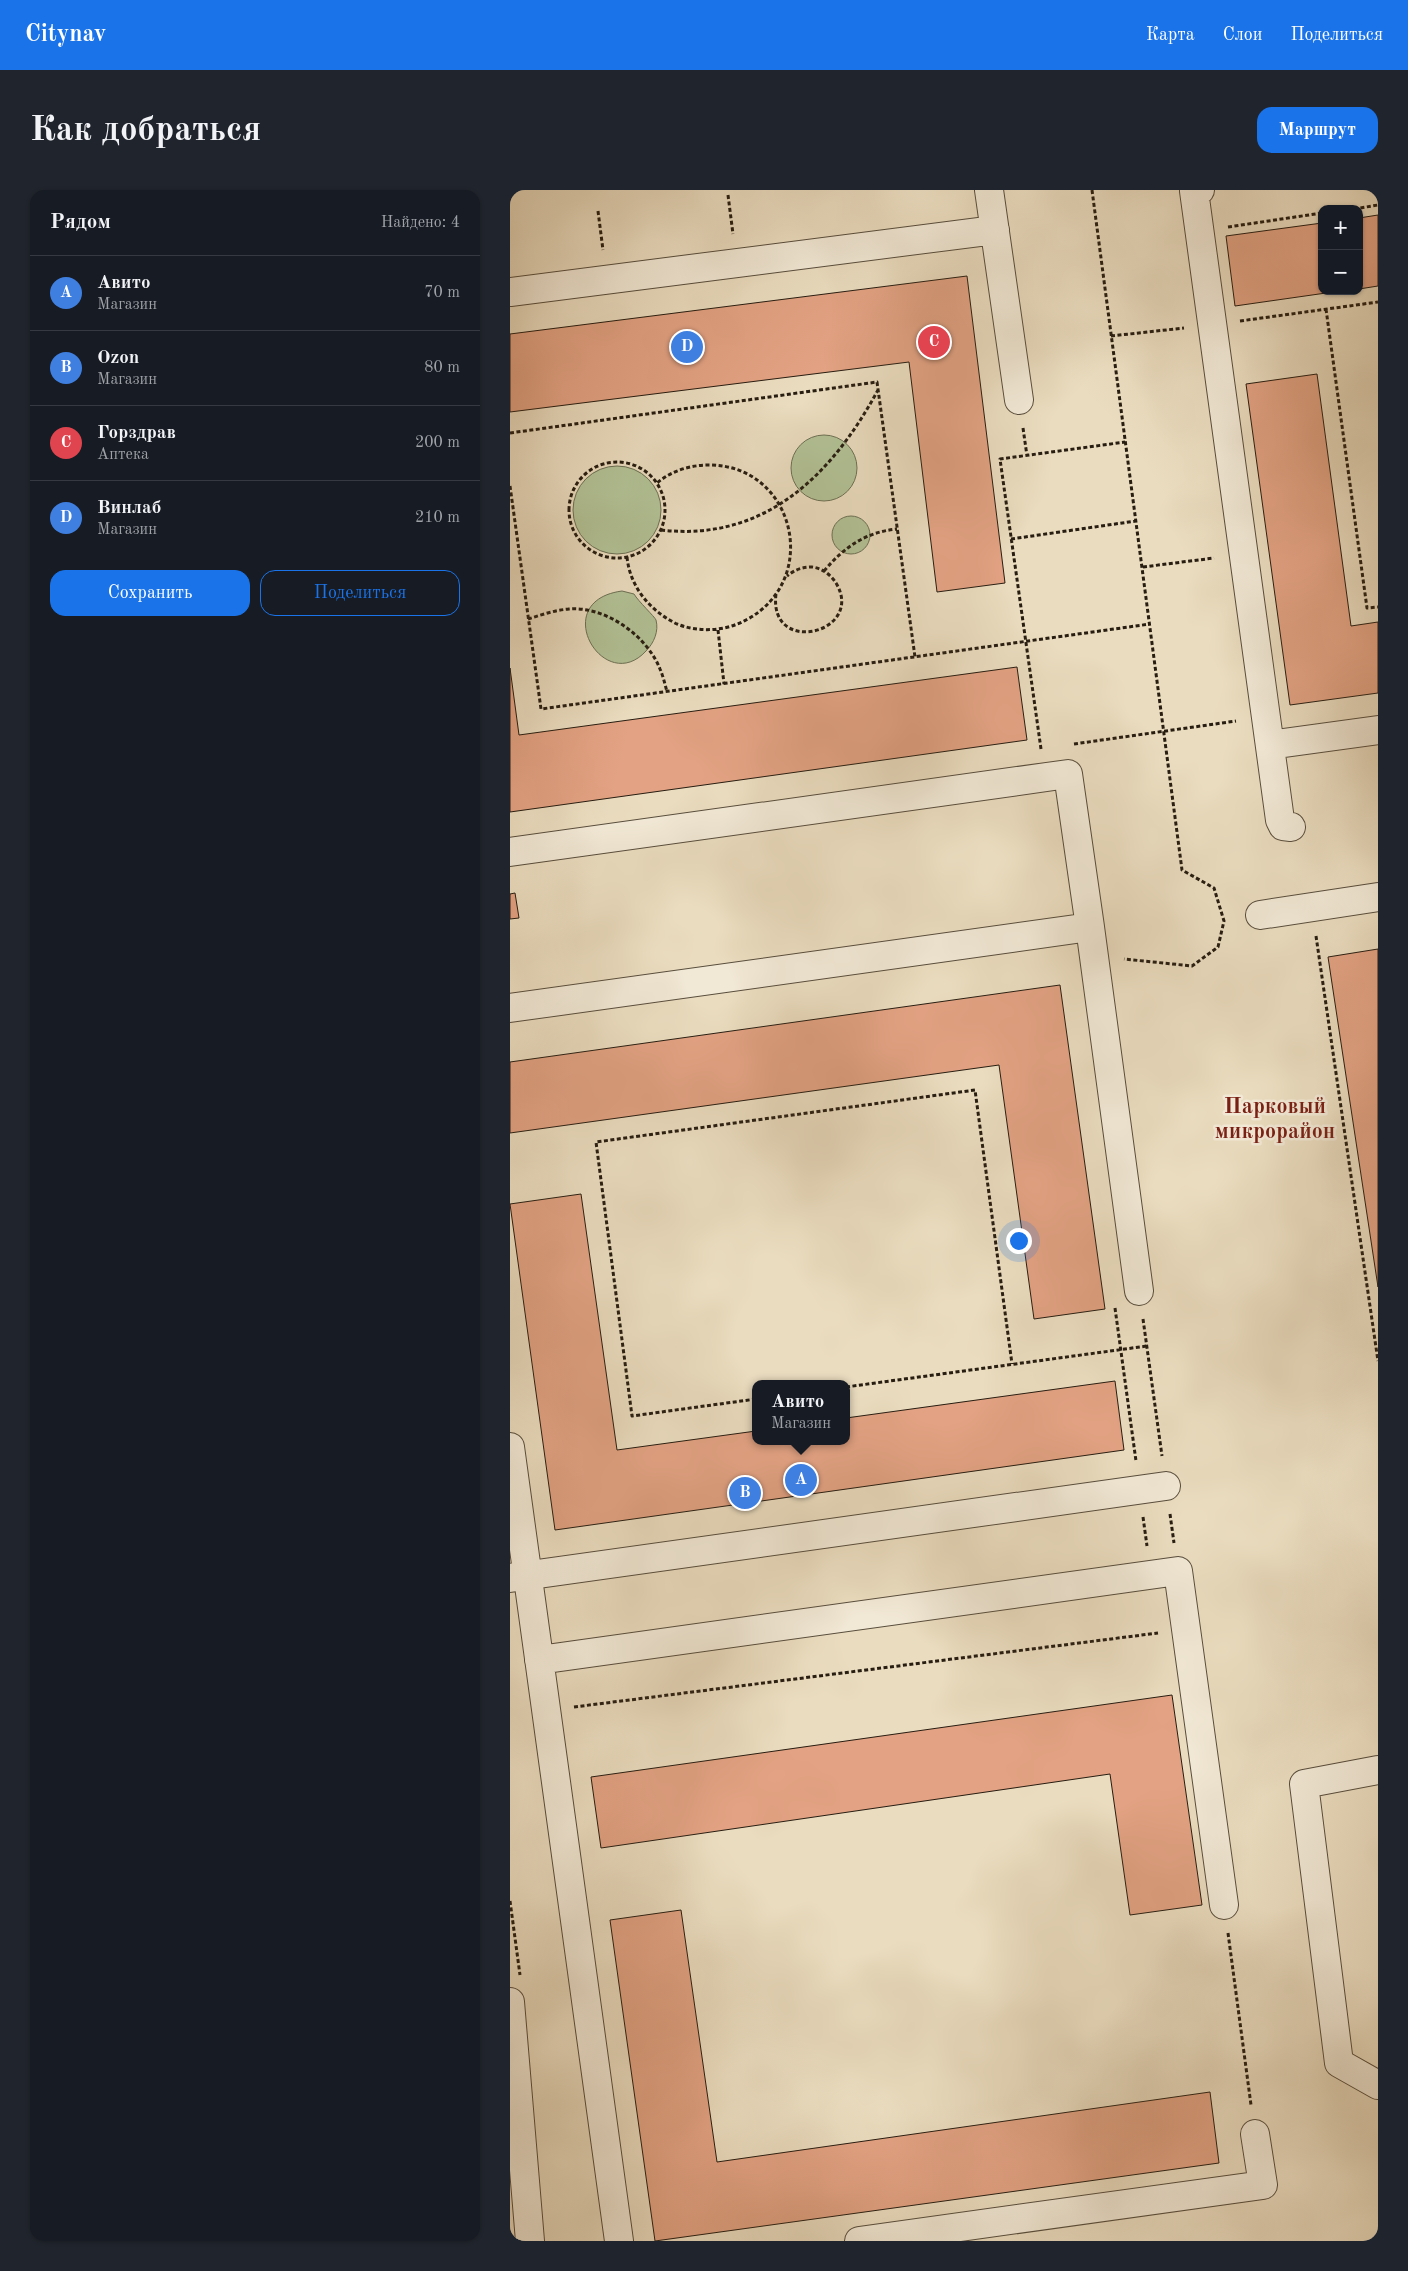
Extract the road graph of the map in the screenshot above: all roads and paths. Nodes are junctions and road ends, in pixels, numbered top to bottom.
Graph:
1 (989, 190) edge
2 (1092, 190) edge
3 (1200, 190) edge
4 (728, 195) dead end
5 (1378, 205) edge
6 (1363, 208) edge
7 (598, 211) dead end
8 (1318, 215) edge
9 (994, 230) junction
10 (1200, 231) junction
11 (733, 238) dead end
12 (603, 253) dead end
13 (510, 292) edge
14 (1378, 302) edge
15 (1326, 309) junction
16 (1212, 325) junction
17 (1111, 336) junction
18 (878, 390) junction
19 (1019, 400) dead end
20 (510, 434) edge
21 (1125, 442) junction
22 (657, 483) junction
23 (510, 486) edge
24 (780, 506) junction
25 (1136, 522) junction
26 (897, 528) junction
27 (661, 530) junction
28 (1011, 539) junction
29 (1244, 554) junction
30 (627, 558) junction
31 (1143, 567) junction
32 (824, 571) junction
33 (785, 577) junction
34 (776, 594) junction
35 (1378, 606) edge
36 (528, 619) junction
37 (1150, 624) junction
38 (718, 630) junction
39 (1025, 642) junction
40 (915, 657) junction
41 (724, 684) junction
42 (667, 692) junction
43 (1266, 717) junction
44 (1378, 730) edge
45 (1165, 732) junction
46 (1069, 745) dead end
47 (1270, 745) junction
48 (1050, 748) dead end
49 (1040, 749) junction
50 (1044, 777) junction
51 (1291, 827) dead end
52 (510, 852) edge
53 (1378, 897) edge
54 (1312, 907) junction
55 (1260, 915) dead end
56 (1090, 927) junction
57 (1094, 956) junction
58 (510, 1008) edge
59 (1140, 1291) joint
60 (1114, 1300) dead end
61 (1147, 1346) junction
62 (1121, 1349) junction
63 (1378, 1361) edge
64 (1012, 1364) junction
65 (850, 1386) edge
66 (752, 1400) edge
67 (510, 1447) edge
68 (1136, 1462) dead end
69 (1166, 1486) junction
70 (1178, 1571) junction
71 (519, 1577) edge
72 (1186, 1629) junction
73 (539, 1660) junction
74 (546, 1710) junction
75 (1378, 1770) edge
76 (1224, 1905) joint
77 (510, 2002) edge
78 (1378, 2085) edge
79 (1255, 2134) joint
80 (530, 2241) edge
81 (619, 2241) edge
82 (858, 2241) edge

1 - 9 street
2 - 17 path
3 - 10 street
4 - 11 path
5 - 6 path
7 - 12 path
8 - 10 path
9 - 13 street
9 - 19 street
10 - 16 street
14 - 15 path
15 - 16 path
15 - 35 path
16 - 17 path
16 - 29 street
17 - 21 path
18 - 20 path
18 - 24 path
18 - 26 path
21 - 25 path
21 - 28 path
22 - 24 path
22 - 27 path
22 - 30 path
23 - 36 path
24 - 27 path
24 - 33 path
25 - 28 path
25 - 31 path
26 - 32 path
26 - 40 path
27 - 30 path
28 - 39 path
29 - 31 path
29 - 43 street
30 - 38 path
31 - 37 path
32 - 33 path
32 - 34 path
33 - 34 path
34 - 38 path
36 - 42 path
36 - 42 path
37 - 39 path
37 - 45 path
38 - 41 path
39 - 40 path
39 - 49 path
40 - 41 path
41 - 42 path
43 - 45 path
43 - 47 street
44 - 47 street
45 - 46 path
45 - 57 path
47 - 51 street
48 - 49 path
49 - 50 path
50 - 52 street
50 - 56 street
53 - 54 street
54 - 55 street
54 - 63 path
56 - 57 street
56 - 58 street
57 - 59 street
59 - 61 path
60 - 62 path
61 - 62 path
61 - 69 path
62 - 64 path
62 - 68 path
64 - 65 path
64 - 66 path
67 - 71 street
69 - 70 path
69 - 71 street
70 - 72 street
70 - 73 street
71 - 73 street
72 - 74 path
72 - 76 street
73 - 74 street
74 - 81 street
75 - 78 street
76 - 79 path
77 - 80 street
79 - 82 street

